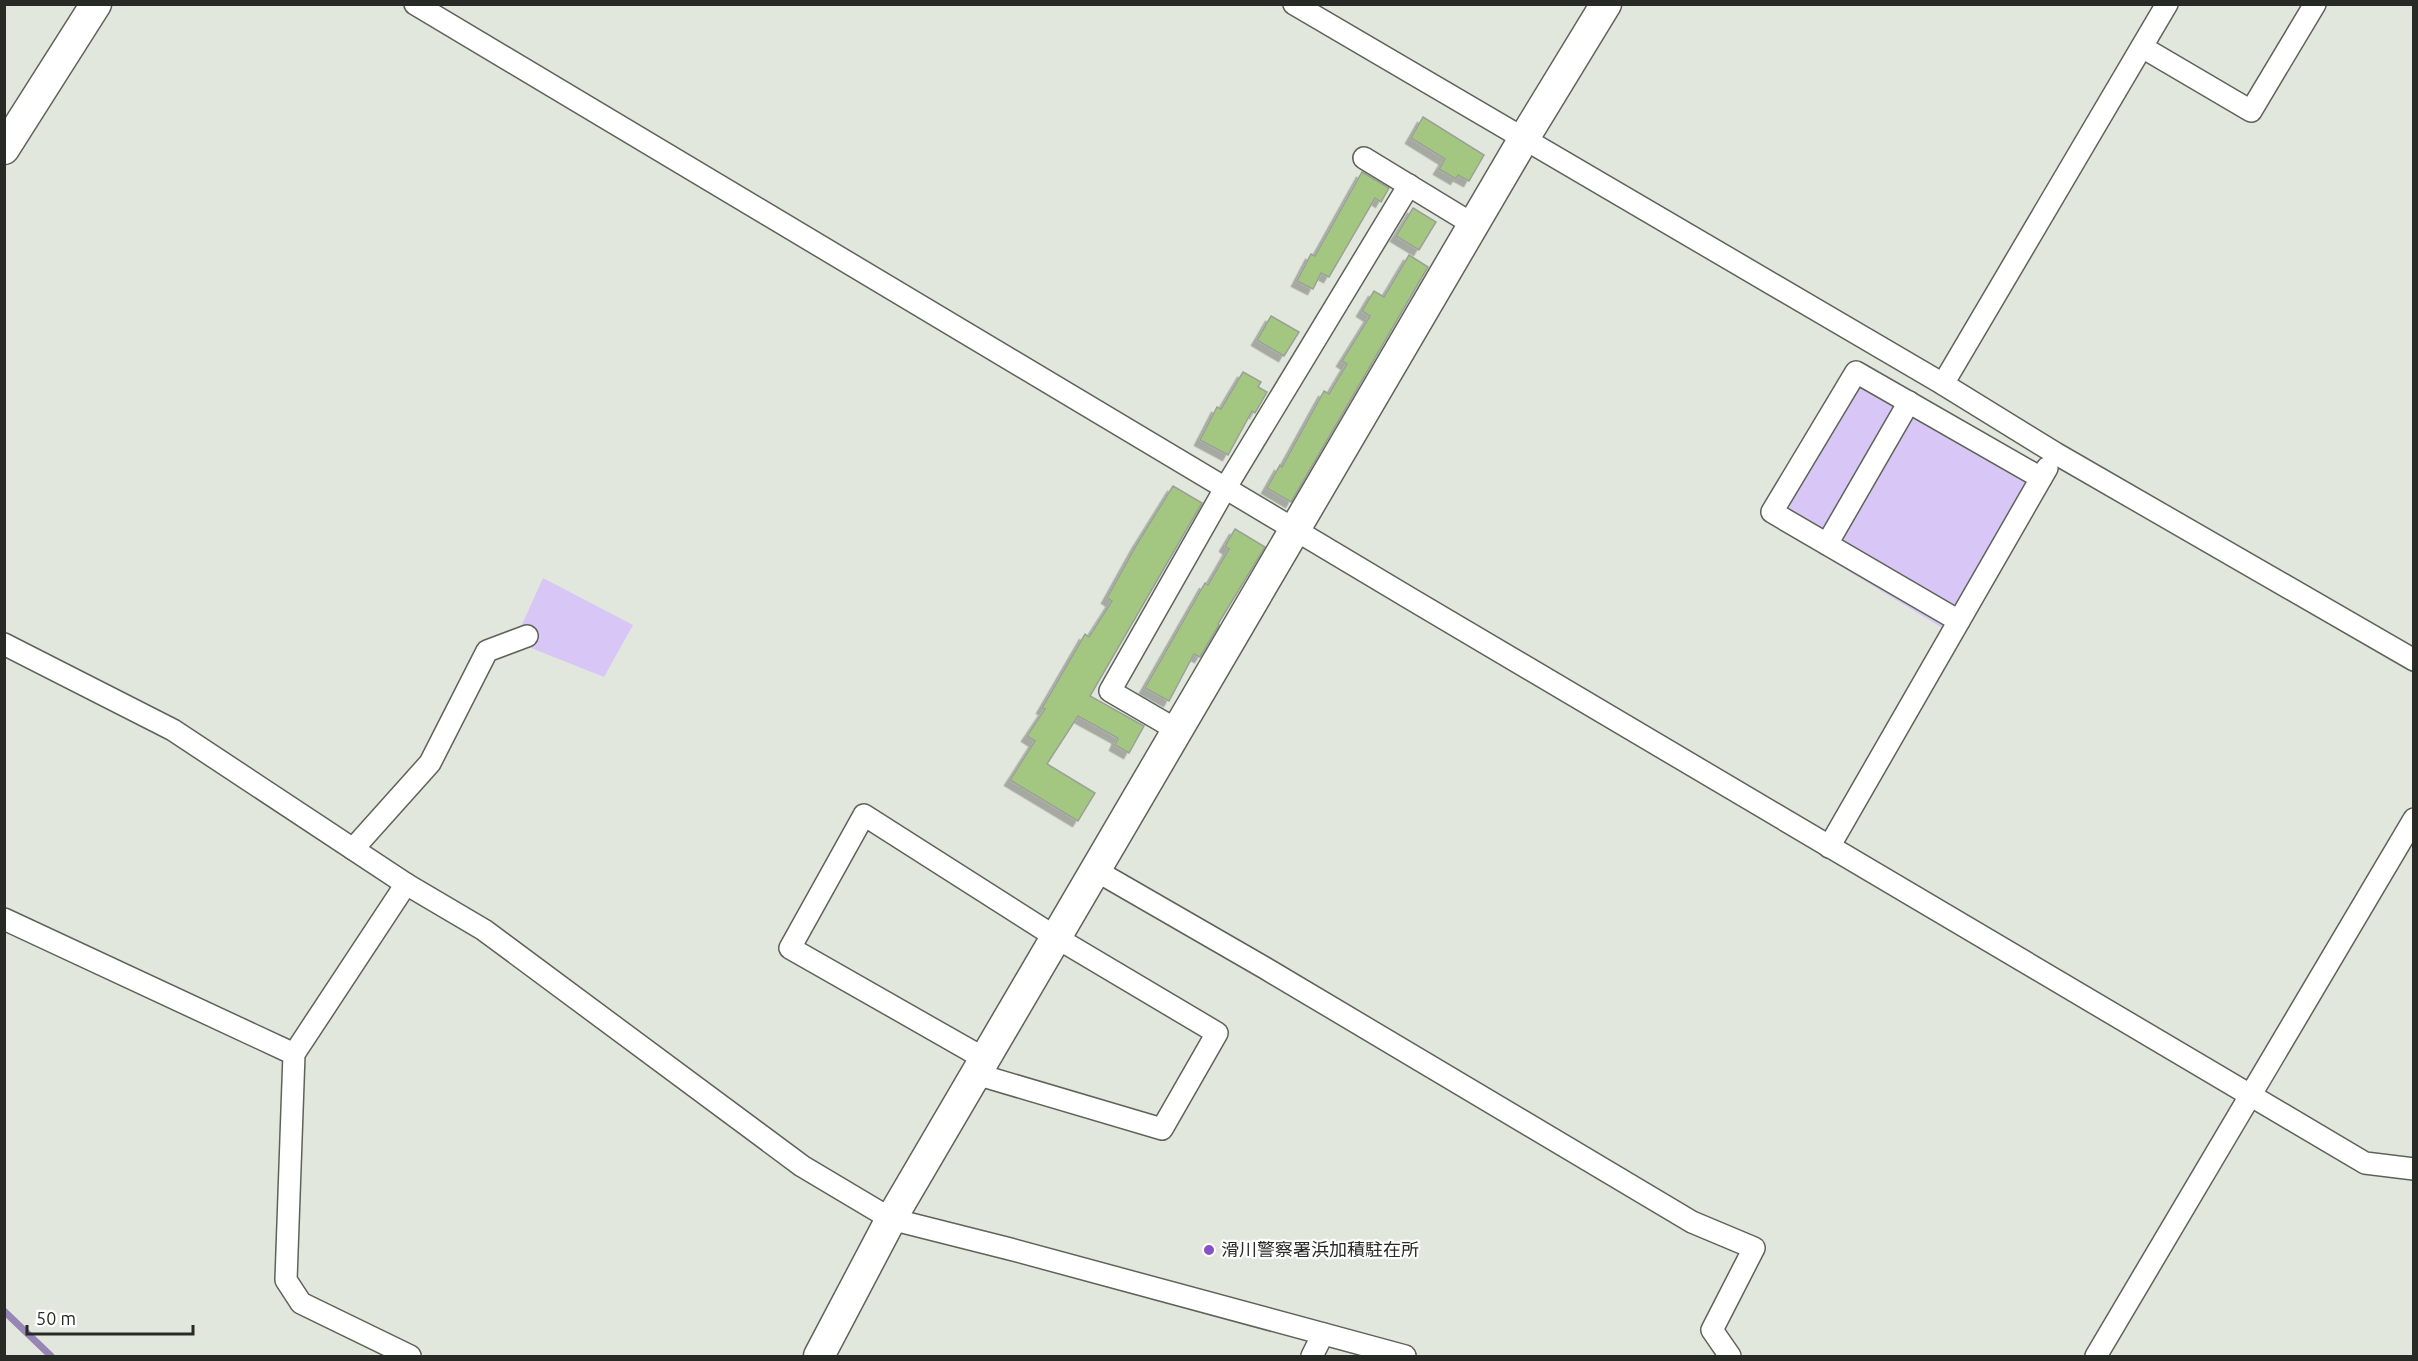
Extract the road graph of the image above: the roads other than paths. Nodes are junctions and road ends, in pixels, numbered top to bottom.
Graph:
1 (96, 4) edge
2 (416, 4) edge
3 (1294, 4) edge
4 (1606, 4) edge
5 (2167, 4) edge
6 (2315, 4) edge
7 (2142, 47) junction
8 (1523, 140) junction
9 (4, 149) edge
10 (1364, 158) dead end
11 (1409, 185) junction
12 (1474, 225) junction
13 (1943, 384) junction
14 (1909, 402) junction
15 (2055, 453) junction
16 (2041, 478) junction
17 (1226, 487) junction
18 (1295, 529) junction
19 (1827, 544) junction
20 (1959, 621) junction
21 (527, 636) dead end
22 (4, 644) edge
23 (2414, 660) edge
24 (1177, 730) junction
25 (2414, 819) edge
26 (1829, 848) junction
27 (354, 849) junction
28 (1095, 870) junction
29 (406, 884) junction
30 (4, 919) edge
31 (1057, 938) junction
32 (294, 1054) junction
33 (980, 1066) junction
34 (2249, 1096) junction
35 (2414, 1169) edge
36 (891, 1219) junction
37 (1323, 1334) junction
38 (410, 1356) edge
39 (819, 1356) edge
40 (1312, 1356) edge
41 (1405, 1356) edge
42 (1730, 1356) edge
43 (2096, 1356) edge

1 - 9 street
2 - 17 street
3 - 8 street
4 - 8 street
5 - 7 street
6 - 7 street
7 - 13 street
8 - 12 street
8 - 13 street
10 - 11 street
11 - 12 street
11 - 17 street
12 - 18 street
13 - 15 street
14 - 16 street
14 - 19 street
14 - 19 street
15 - 16 street
15 - 23 street
16 - 20 street
17 - 18 street
17 - 24 street
18 - 24 street
18 - 26 street
19 - 20 street
20 - 26 street
21 - 27 street
22 - 27 street
24 - 28 street
25 - 34 street
26 - 34 street
27 - 29 street
28 - 31 street
28 - 42 street
29 - 32 street
29 - 36 street
30 - 32 street
31 - 33 street
31 - 33 street
31 - 33 street
32 - 38 street
33 - 36 street
34 - 35 street
34 - 43 street
36 - 37 street
36 - 39 street
37 - 40 street
37 - 41 street

